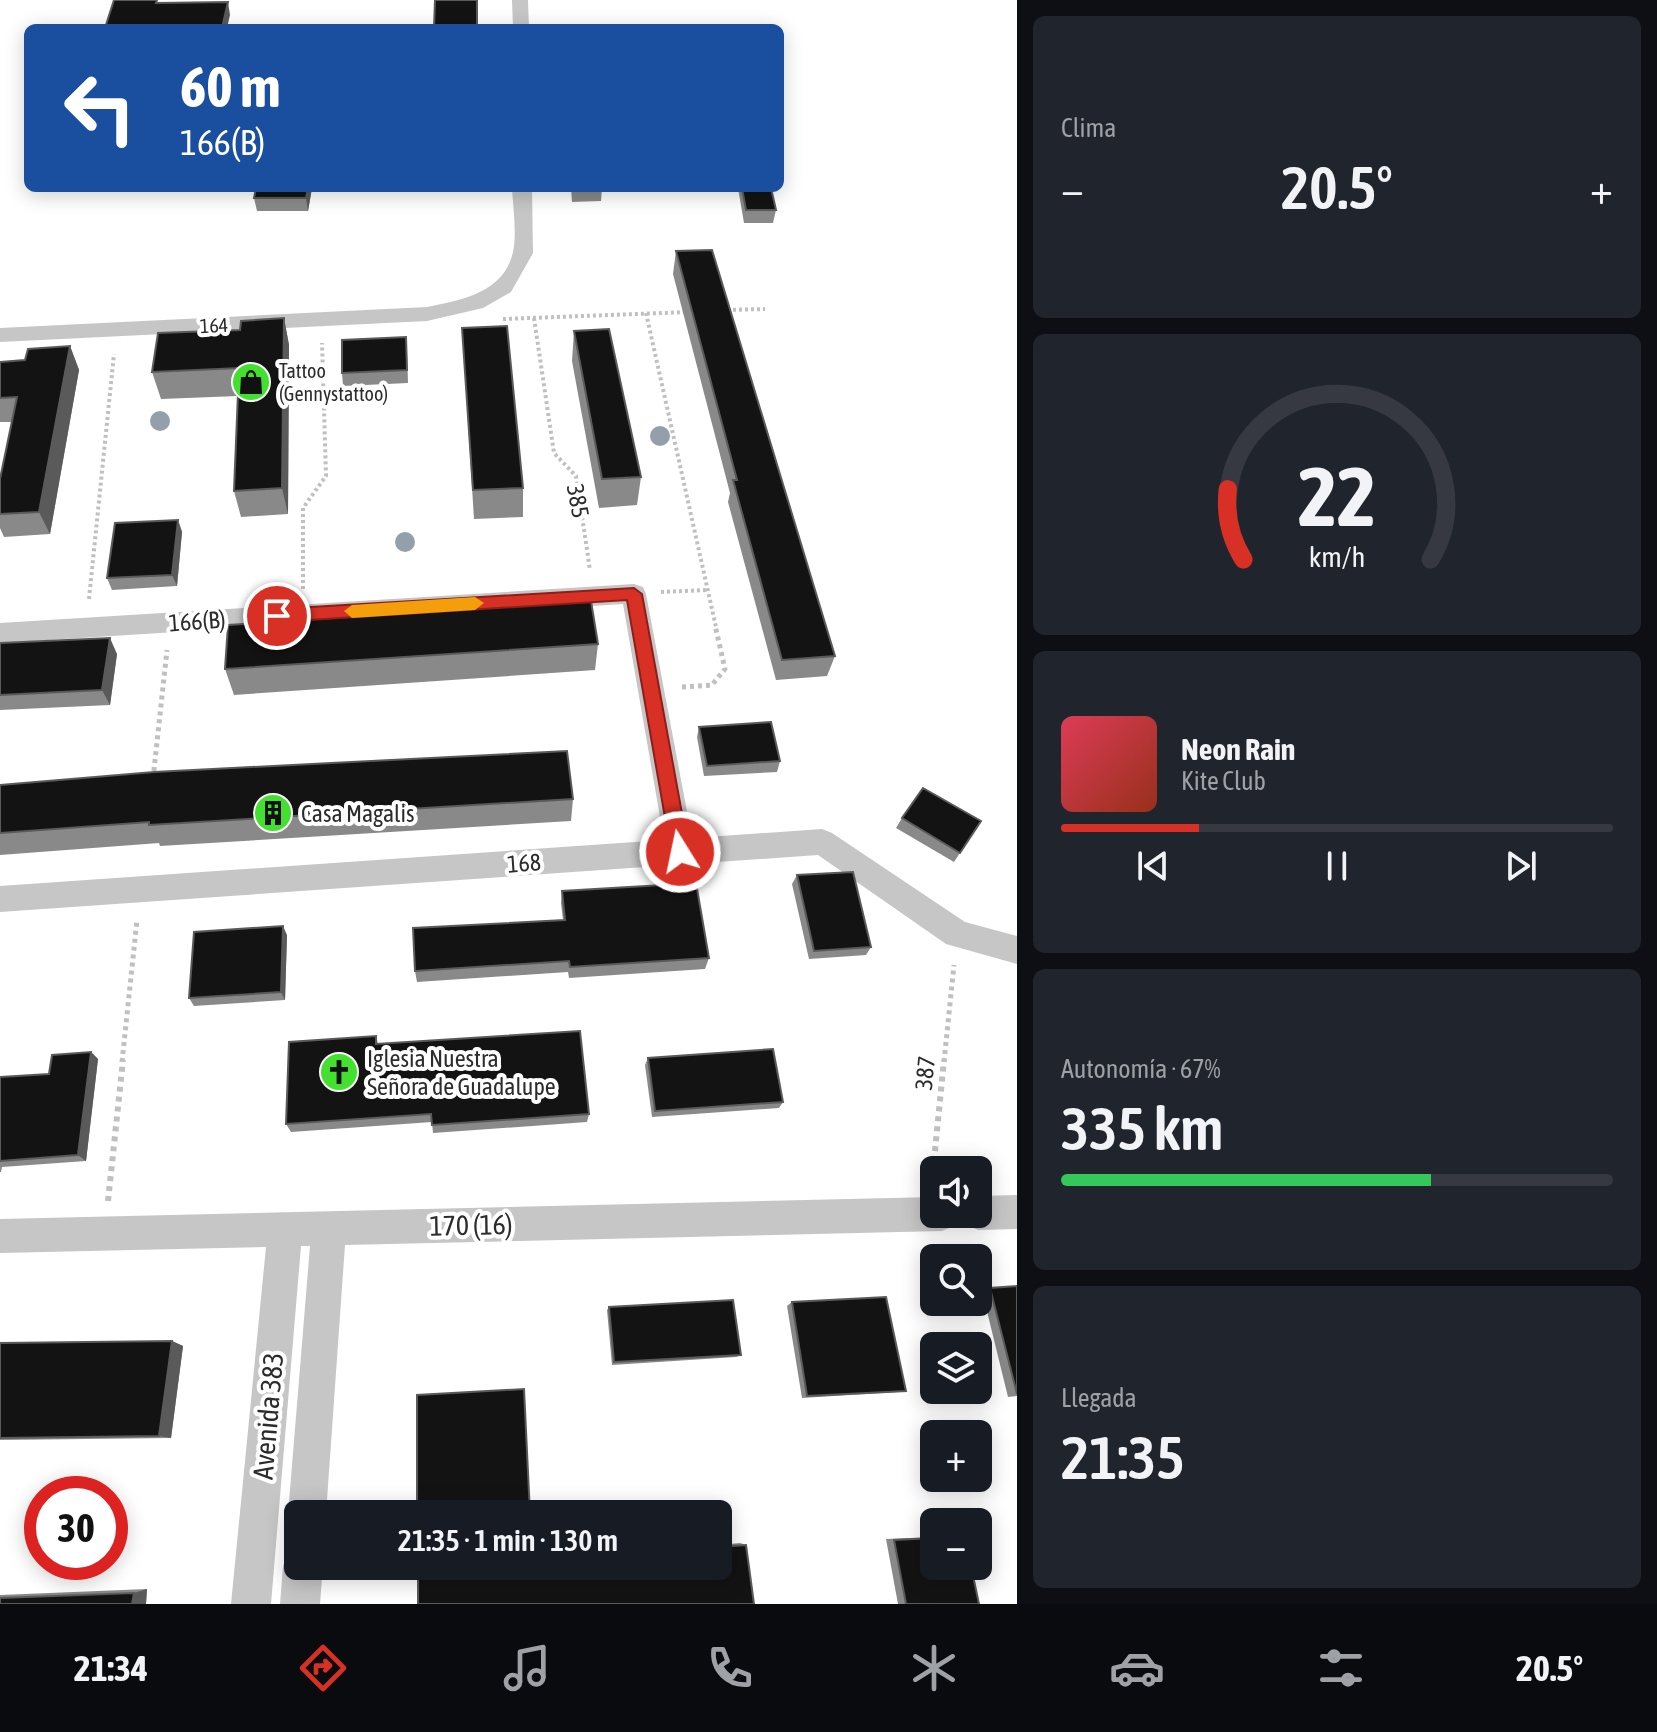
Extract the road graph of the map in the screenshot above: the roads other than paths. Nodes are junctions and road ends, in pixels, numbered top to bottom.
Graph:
1 (520, 0) edge
2 (521, 24) edge
3 (522, 192) edge
4 (0, 335) edge
5 (0, 633) edge
6 (680, 852) junction
7 (0, 899) edge
8 (1017, 950) edge
9 (1017, 1212) edge
10 (992, 1213) edge
11 (920, 1214) edge
12 (329, 1228) junction
13 (285, 1229) junction
14 (0, 1236) edge
15 (308, 1500) edge
16 (302, 1580) edge
17 (251, 1604) edge
18 (300, 1604) edge

1 - 2 street
3 - 4 street, 164
5 - 6 street, 166(B)
6 - 7 street, 168
6 - 8 street, 168
9 - 10 street
11 - 12 street, 170 (16)
12 - 13 street, 170 (16)
12 - 15 street, Avenida 383
13 - 14 street, 170 (16)
13 - 17 street, Avenida 383
16 - 18 street

